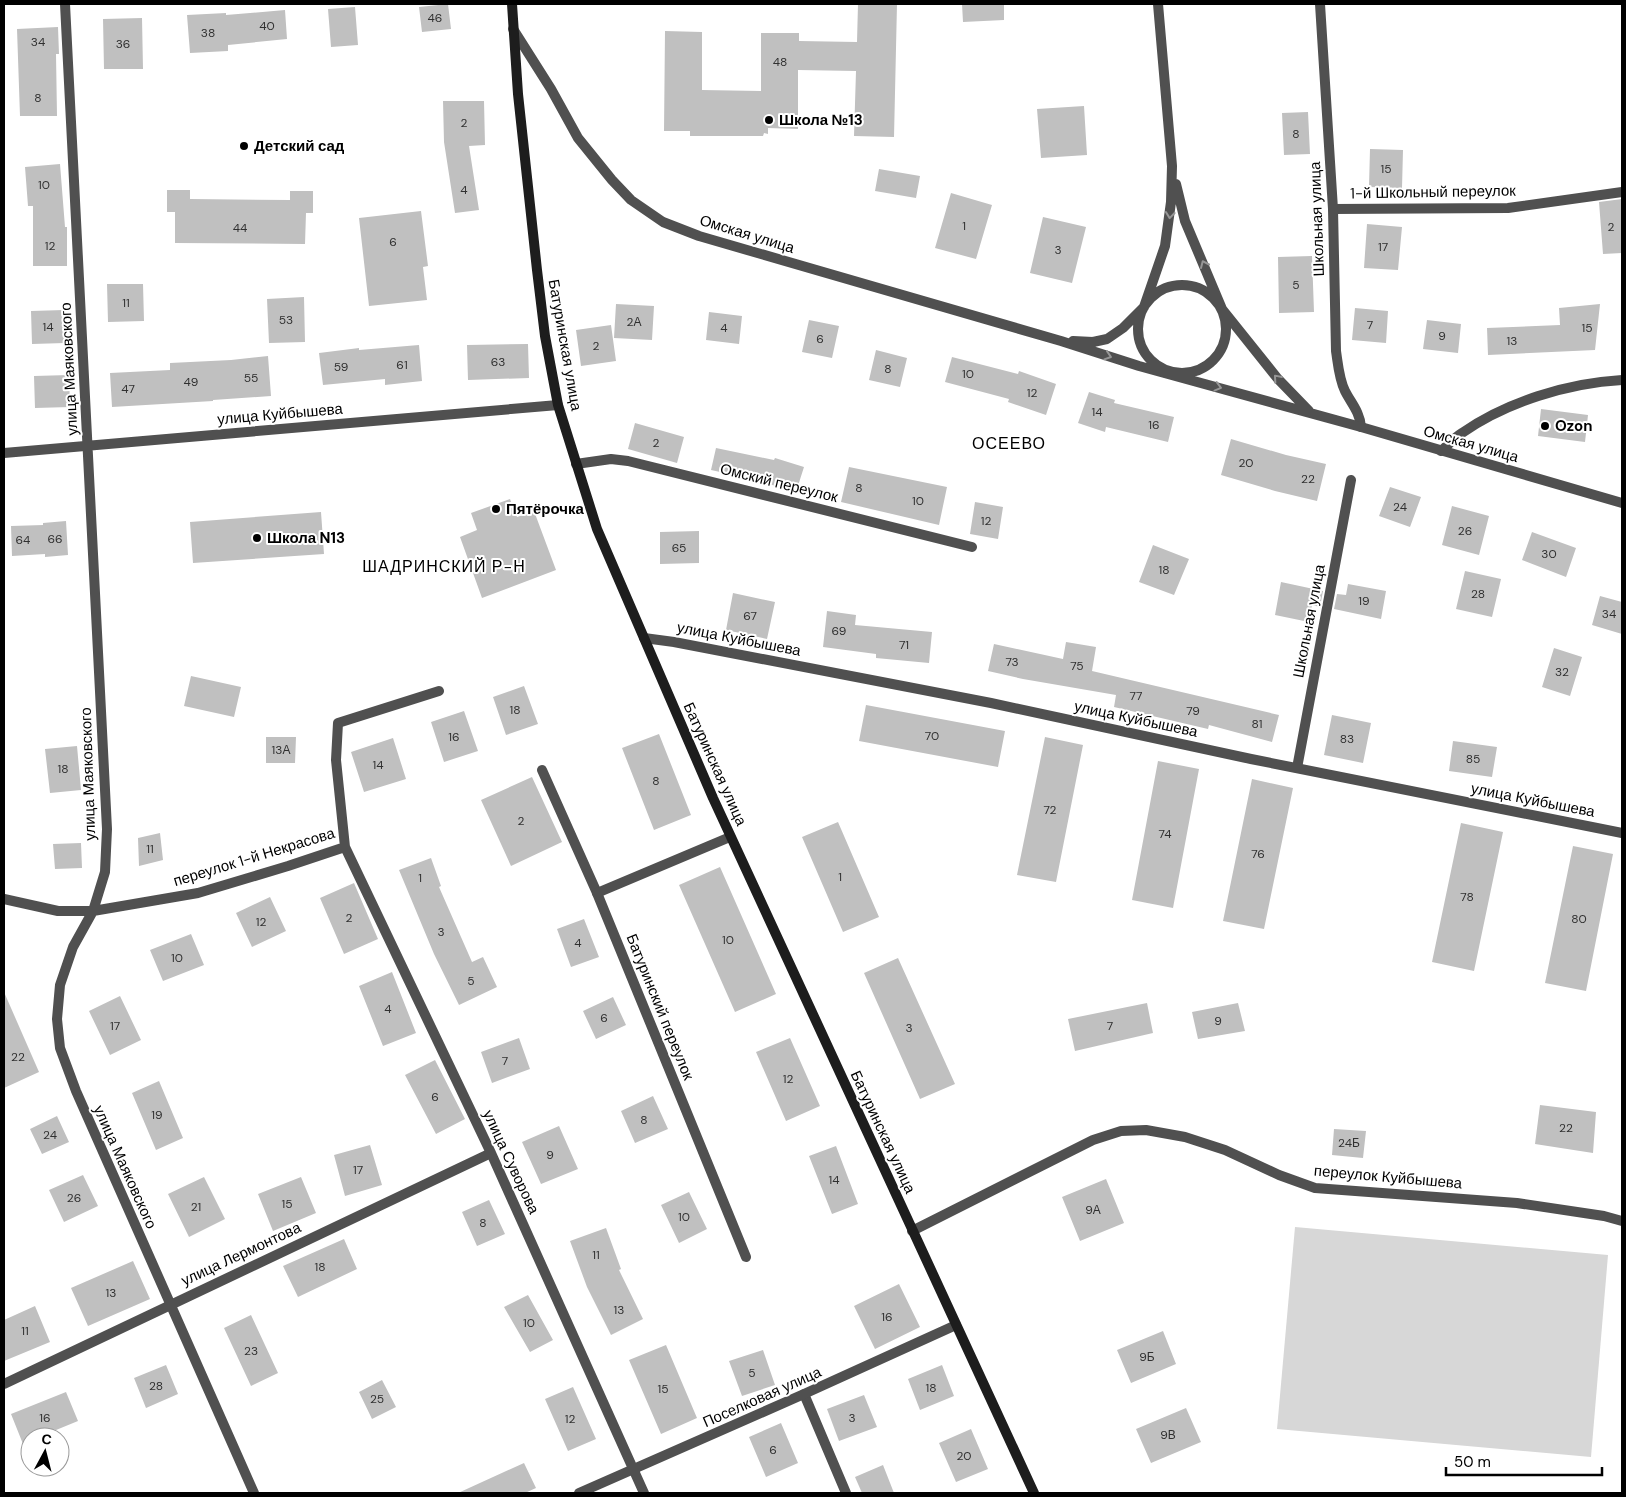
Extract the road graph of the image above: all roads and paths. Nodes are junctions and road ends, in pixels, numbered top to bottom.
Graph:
1 (65, 4) edge
2 (512, 4) edge
3 (1158, 4) edge
4 (1320, 4) edge
5 (514, 29) junction
6 (1172, 166) junction
7 (1622, 192) edge
8 (1333, 209) junction
9 (1144, 307) junction
10 (1222, 309) junction
11 (1061, 341) junction
12 (1172, 374) junction
13 (1622, 380) edge
14 (558, 405) junction
15 (1311, 413) junction
16 (1361, 427) junction
17 (88, 446) junction
18 (1441, 451) junction
19 (4, 453) edge
20 (576, 464) junction
21 (1350, 480) dead end
22 (1622, 503) edge
23 (972, 547) dead end
24 (644, 638) junction
25 (439, 691) dead end
26 (1297, 768) junction
27 (542, 770) dead end
28 (1622, 833) edge
29 (730, 837) junction
30 (345, 846) junction
31 (598, 893) junction
32 (4, 900) edge
33 (92, 912) junction
34 (491, 1153) junction
35 (1622, 1221) edge
36 (912, 1231) junction
37 (746, 1257) dead end
38 (169, 1304) junction
39 (956, 1325) junction
40 (4, 1384) edge
41 (804, 1394) junction
42 (634, 1470) junction
43 (254, 1493) edge
44 (579, 1493) edge
45 (644, 1493) edge
46 (846, 1493) edge
47 (1034, 1493) edge

1 - 17 street, улица Маяковского
2 - 5 main road, Батуринская улица
3 - 6 street
4 - 8 street, Школьная улица
5 - 11 street, Омская улица
5 - 14 main road, Батуринская улица
6 -> 9 street
10 -> 6 street
7 - 8 street, 1-й Школьный переулок
8 - 16 street, Школьная улица
9 - 10 street
9 - 11 street, Омская улица
9 - 12 street
10 - 12 street
15 -> 10 street
11 -> 12 street, Омская улица
12 -> 15 street, Омская улица
13 - 18 street
14 - 17 street, улица Куйбышева
14 - 20 main road, Батуринская улица
15 - 16 street, Омская улица
16 - 18 street, Омская улица
17 - 19 street, улица Куйбышева
17 - 33 street, улица Маяковского
18 - 22 street, Омская улица
20 - 23 street, Омский переулок
20 - 24 main road, Батуринская улица
21 - 26 street, Школьная улица
24 - 26 street, улица Куйбышева
24 - 29 main road, Батуринская улица
25 - 30 street, переулок 1-й Некрасова
26 - 28 street, улица Куйбышева
27 - 31 street, Батуринский переулок
29 - 31 street
29 - 36 main road, Батуринская улица
30 - 33 street, переулок 1-й Некрасова
30 - 34 street, улица Суворова
31 - 37 street, Батуринский переулок
32 - 33 street, переулок 1-й Некрасова
33 - 38 street, улица Маяковского
34 - 38 street, улица Лермонтова
34 - 42 street, улица Суворова
35 - 36 street, переулок Куйбышева
36 - 39 main road, Батуринская улица
38 - 40 street, улица Лермонтова
38 - 43 street, улица Маяковского
39 - 41 street, Поселковая улица
39 - 47 main road, Батуринская улица
41 - 42 street, Поселковая улица
41 - 46 street
42 - 44 street, Поселковая улица
42 - 45 street, улица Суворова

